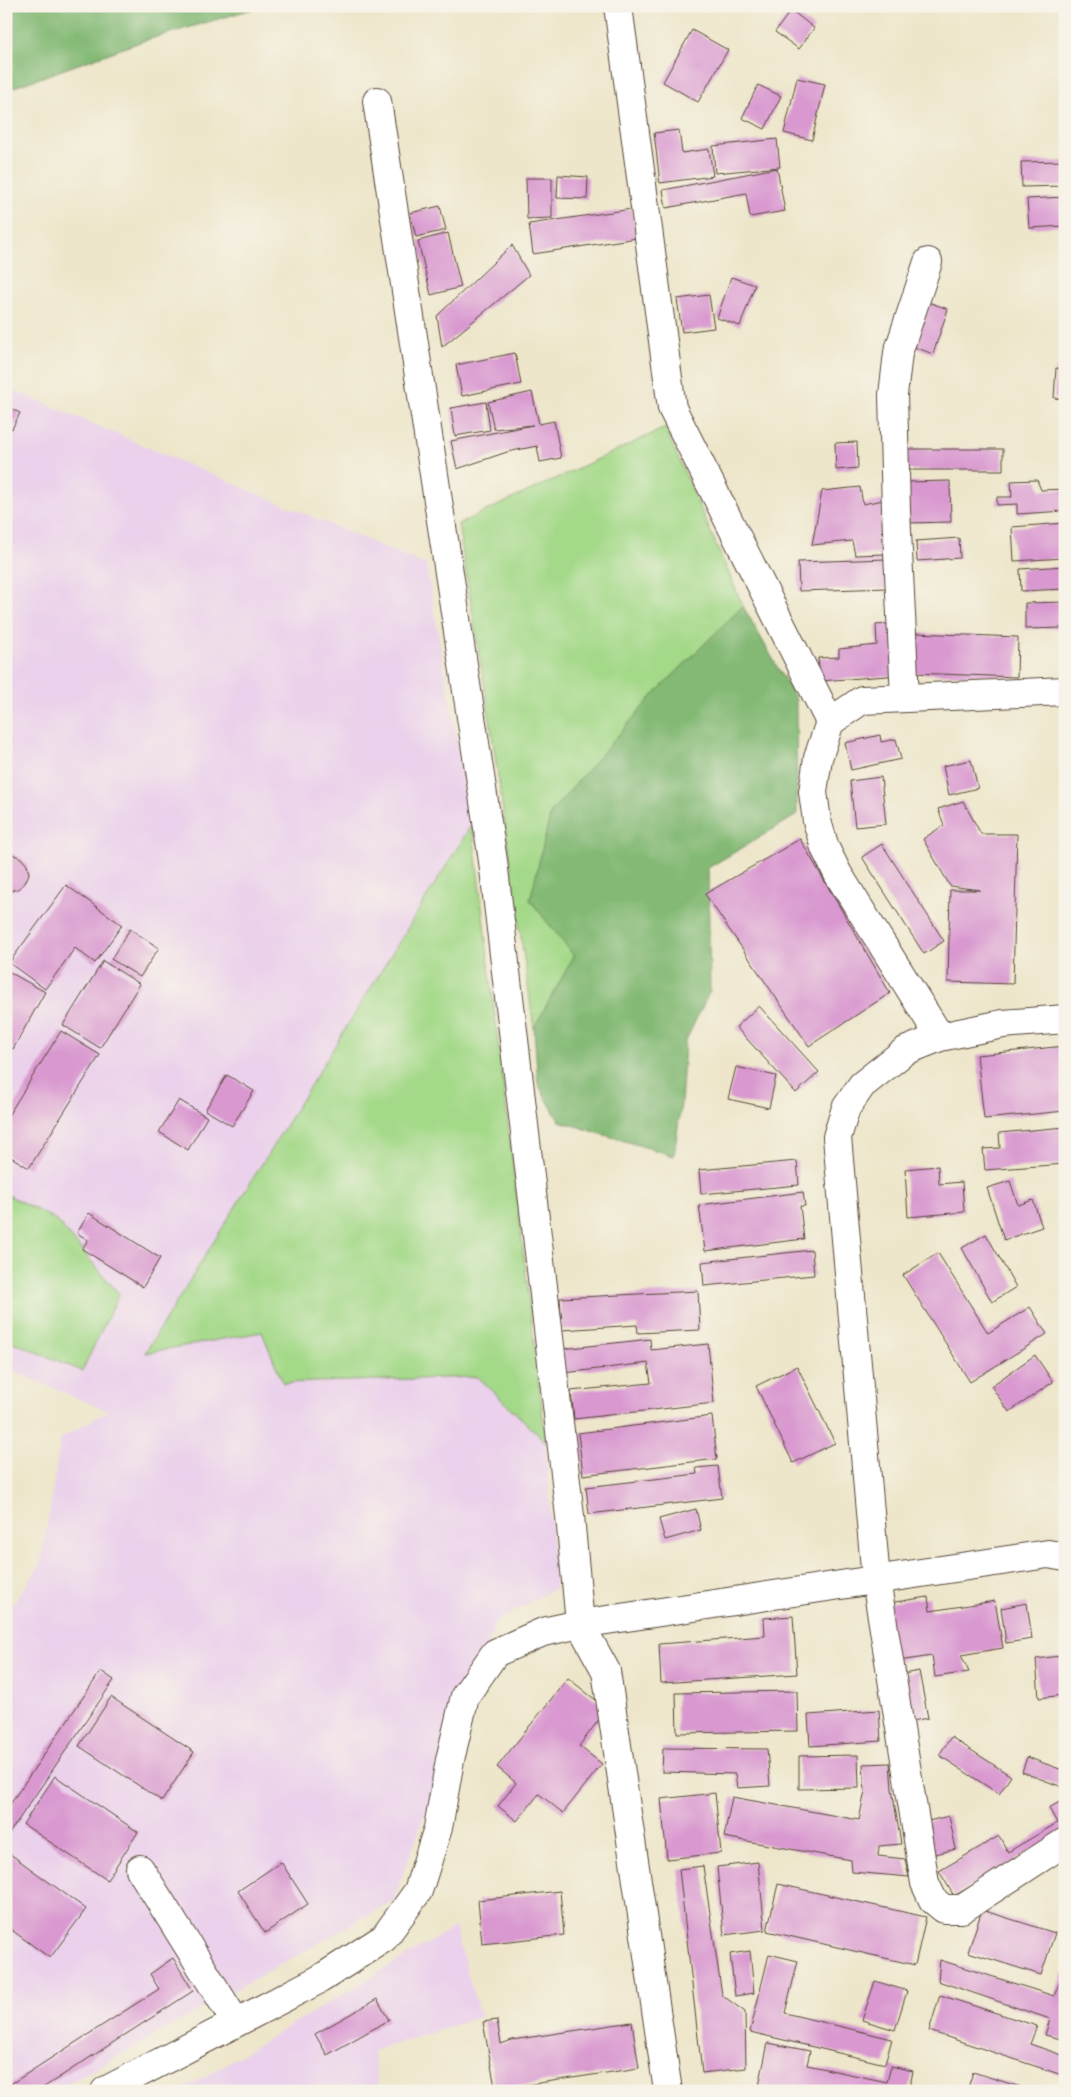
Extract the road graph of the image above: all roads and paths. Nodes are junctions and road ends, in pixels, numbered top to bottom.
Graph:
1 (618, 6) edge
2 (377, 101) dead end
3 (928, 262) dead end
4 (1065, 692) edge
5 (905, 698) junction
6 (830, 722) junction
7 (1065, 1019) edge
8 (940, 1036) junction
9 (1065, 1556) edge
10 (876, 1580) junction
11 (580, 1624) junction
12 (1065, 1842) edge
13 (140, 1869) dead end
14 (235, 2021) junction
15 (105, 2091) edge
16 (668, 2091) edge

1 - 6 street
2 - 11 street
3 - 5 street
4 - 5 street
5 - 6 street
6 - 8 street
7 - 8 street
8 - 10 street
9 - 10 street
10 - 11 street
10 - 12 street
11 - 14 street
11 - 16 street
13 - 14 street
14 - 15 street

